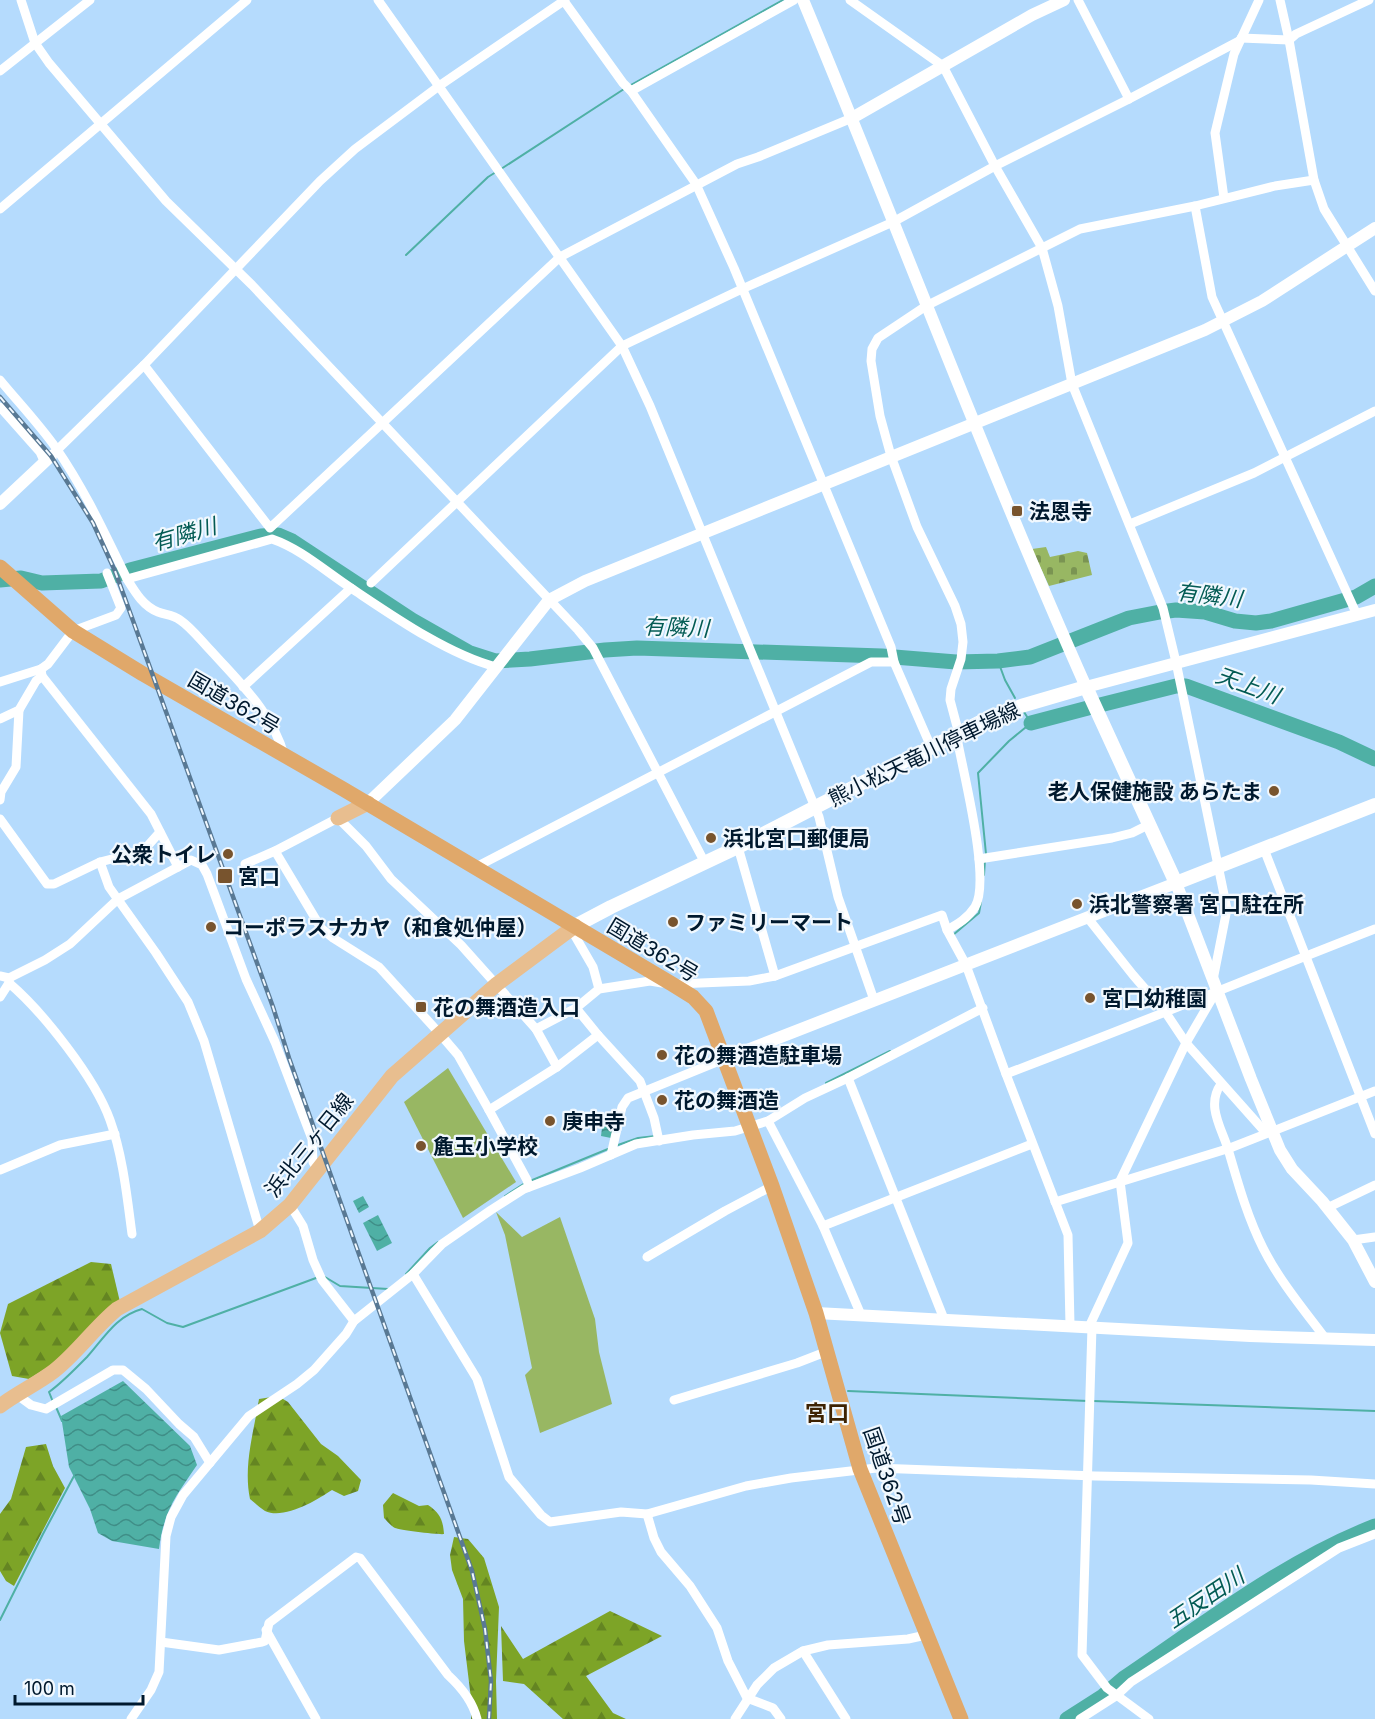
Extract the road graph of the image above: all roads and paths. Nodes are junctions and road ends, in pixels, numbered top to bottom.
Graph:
1 (21, 0) edge
2 (90, 0) edge
3 (247, 0) edge
4 (378, 0) edge
5 (565, 0) edge
6 (794, 0) edge
7 (803, 0) edge
8 (850, 0) edge
9 (1064, 0) edge
10 (1078, 0) edge
11 (1259, 0) edge
12 (1280, 0) edge
13 (1369, 0) edge
14 (1240, 39) junction
15 (1289, 40) junction
16 (35, 43) junction
17 (943, 66) junction
18 (0, 71) edge
19 (439, 86) junction
20 (631, 91) junction
21 (1129, 99) junction
22 (852, 118) junction
23 (100, 125) junction
24 (995, 166) junction
25 (1314, 180) junction
26 (696, 184) junction
27 (1224, 198) junction
28 (1195, 206) junction
29 (0, 209) edge
30 (893, 222) junction
31 (1375, 228) edge
32 (1347, 245) junction
33 (1042, 248) junction
34 (560, 257) junction
35 (235, 269) junction
36 (742, 289) junction
37 (1375, 291) edge
38 (926, 306) junction
39 (1222, 322) junction
40 (622, 346) junction
41 (144, 365) junction
42 (0, 380) edge
43 (1072, 384) junction
44 (0, 408) edge
45 (1375, 411) edge
46 (382, 423) junction
47 (974, 423) junction
48 (51, 456) junction
49 (891, 456) junction
50 (1285, 457) junction
51 (822, 485) junction
52 (457, 502) junction
53 (0, 504) edge
54 (1130, 524) junction
55 (271, 533) junction
56 (703, 534) junction
57 (8, 575) edge
58 (109, 578) dead end
59 (126, 579) junction
60 (371, 583) dead end
61 (351, 588) junction
62 (549, 600) junction
63 (1355, 610) junction
64 (1375, 610) edge
65 (73, 631) junction
66 (894, 662) junction
67 (1176, 662) junction
68 (499, 664) junction
69 (42, 672) junction
70 (0, 682) edge
71 (243, 687) junction
72 (1086, 687) junction
73 (19, 710) junction
74 (775, 711) junction
75 (0, 719) edge
76 (958, 734) junction
77 (932, 747) junction
78 (284, 755) junction
79 (657, 772) junction
80 (0, 800) edge
81 (368, 803) junction
82 (1375, 805) edge
83 (814, 807) junction
84 (338, 818) junction
85 (0, 819) edge
86 (1148, 825) junction
87 (160, 832) junction
88 (738, 847) junction
89 (1264, 849) junction
90 (275, 851) junction
91 (979, 860) junction
92 (100, 862) junction
93 (705, 863) junction
94 (245, 864) dead end
95 (1220, 866) junction
96 (178, 867) junction
97 (476, 867) junction
98 (1176, 883) junction
99 (118, 899) junction
100 (1088, 917) junction
101 (573, 928) junction
102 (1375, 929) edge
103 (947, 930) junction
104 (854, 947) junction
105 (1306, 956) junction
106 (966, 965) junction
107 (775, 976) junction
108 (6, 979) edge
109 (498, 984) junction
110 (672, 984) junction
111 (1215, 985) junction
112 (599, 989) junction
113 (0, 997) edge
114 (874, 1000) junction
115 (576, 1008) junction
116 (983, 1008) junction
117 (1166, 1012) junction
118 (536, 1029) junction
119 (440, 1034) junction
120 (598, 1035) junction
121 (1186, 1043) junction
122 (724, 1059) junction
123 (557, 1067) junction
124 (1006, 1074) junction
125 (848, 1078) junction
126 (1221, 1084) junction
127 (644, 1091) junction
128 (1375, 1091) edge
129 (1360, 1096) junction
130 (489, 1110) junction
131 (768, 1121) junction
132 (750, 1127) junction
133 (1269, 1132) junction
134 (115, 1134) junction
135 (1375, 1134) edge
136 (659, 1141) junction
137 (1032, 1144) junction
138 (1228, 1149) junction
139 (611, 1155) junction
140 (0, 1170) edge
141 (318, 1170) junction
142 (1120, 1181) junction
143 (528, 1184) junction
144 (1375, 1185) edge
145 (772, 1186) junction
146 (897, 1196) junction
147 (1055, 1202) junction
148 (290, 1205) junction
149 (1327, 1208) junction
150 (823, 1226) junction
151 (260, 1231) junction
152 (132, 1234) dead end
153 (1375, 1236) edge
154 (1353, 1240) junction
155 (647, 1257) dead end
156 (413, 1274) junction
157 (1375, 1282) edge
158 (816, 1313) junction
159 (861, 1314) junction
160 (944, 1319) junction
161 (354, 1321) junction
162 (1070, 1325) junction
163 (1090, 1327) junction
164 (1325, 1338) junction
165 (1375, 1340) edge
166 (828, 1352) junction
167 (16, 1394) junction
168 (674, 1400) dead end
169 (0, 1406) edge
170 (210, 1463) junction
171 (860, 1469) junction
172 (1088, 1476) junction
173 (1375, 1484) edge
174 (647, 1514) junction
175 (1375, 1534) edge
176 (267, 1630) junction
177 (926, 1635) junction
178 (161, 1642) junction
179 (802, 1651) junction
180 (1115, 1696) junction
181 (747, 1698) junction
182 (131, 1719) edge
183 (316, 1719) edge
184 (477, 1719) edge
185 (735, 1719) edge
186 (781, 1719) edge
187 (846, 1719) edge
188 (961, 1719) edge
189 (1080, 1719) edge
190 (1149, 1719) edge

1 - 16 street
2 - 16 street
3 - 23 street
4 - 19 street
5 - 19 street
5 - 20 street
6 - 20 street
7 - 22 street
8 - 17 street
9 - 17 street
10 - 21 street
11 - 14 street
12 - 15 street
13 - 15 street
14 - 15 street
14 - 21 street
14 - 27 street
15 - 25 street
16 - 18 street
16 - 23 street
17 - 22 street
17 - 24 street
19 - 34 street
19 - 35 street
20 - 26 street
21 - 24 street
22 - 26 street
22 - 30 street
23 - 29 street
23 - 35 street
24 - 30 street
24 - 33 street
25 - 27 street
25 - 32 street
26 - 34 street
26 - 36 street
27 - 28 street
28 - 33 street
28 - 39 street
30 - 36 street
30 - 38 street
31 - 32 street
32 - 37 street
32 - 39 street
33 - 38 street
33 - 43 street
34 - 40 street
34 - 46 street
35 - 41 street
35 - 46 street
36 - 40 street
36 - 51 street
38 - 47 street
38 - 49 street
39 - 43 street
39 - 50 street
40 - 52 street
40 - 56 street
41 - 48 street
41 - 55 street
42 - 48 street
43 - 47 street
43 - 54 street
44 - 48 street
45 - 50 street
46 - 52 street
46 - 55 street
47 - 49 street
47 - 72 street
48 - 53 street
48 - 59 street
49 - 51 street
49 - 76 street
50 - 54 street
50 - 63 street
51 - 56 street
51 - 66 street
52 - 60 street
52 - 62 street
54 - 67 street
55 - 59 street
55 - 61 street
56 - 62 street
56 - 74 street
57 - 65 highway, 国道362号
58 - 65 street
59 - 71 street
61 - 68 street
61 - 71 street
62 - 68 street
62 - 79 street
63 - 64 street
63 - 67 street
65 - 69 street
65 - 78 highway, 国道362号
66 - 74 street
66 - 77 street
67 - 72 street
67 - 95 street
68 - 81 street
69 - 70 street
69 - 73 street
69 - 87 street
71 - 78 street
72 - 76 main road, 熊小松天竜川停車場線
72 - 86 main road
73 - 75 street
73 - 80 street
74 - 79 street
74 - 83 street
76 - 77 main road, 熊小松天竜川停車場線
76 - 91 street
77 - 83 main road, 熊小松天竜川停車場線
78 - 81 highway, 国道362号
79 - 93 street
79 - 97 street
81 - 84 main road
81 - 97 highway, 国道362号
82 - 89 main road
83 - 88 main road, 熊小松天竜川停車場線
83 - 104 street
84 - 90 street
84 - 109 street
85 - 92 street
86 - 91 street
86 - 98 main road
87 - 92 street
87 - 96 street
88 - 93 main road, 熊小松天竜川停車場線
88 - 107 street
89 - 95 main road
89 - 105 street
90 - 94 street
90 - 119 street
91 - 103 street
92 - 99 street
93 - 101 main road, 熊小松天竜川停車場線
95 - 98 main road
95 - 111 street
96 - 99 street
96 - 141 street
97 - 101 highway, 国道362号
98 - 100 street
98 - 111 street
99 - 108 street
99 - 151 street
100 - 106 street
100 - 117 street
101 - 109 main road, 浜北三ヶ日線
101 - 110 highway, 国道362号
101 - 112 street
102 - 105 street
103 - 104 street
103 - 106 street
104 - 107 street
104 - 114 street
105 - 111 street
105 - 129 street
106 - 114 street
106 - 116 street
107 - 110 street
108 - 113 street
108 - 134 street
109 - 118 street
109 - 119 main road, 浜北三ヶ日線
110 - 112 street
110 - 122 highway, 国道362号
111 - 117 street
111 - 121 street
111 - 133 street
112 - 115 street
114 - 122 street
115 - 118 street
115 - 120 street
116 - 124 street
116 - 125 street
117 - 121 street
117 - 124 street
118 - 123 street
119 - 130 street
119 - 141 main road, 浜北三ヶ日線
120 - 123 street
120 - 127 street
121 - 126 street
121 - 142 street
122 - 127 street
122 - 132 highway, 国道362号
123 - 130 street
124 - 137 street
125 - 131 street
125 - 146 street
126 - 133 street
126 - 138 street
127 - 136 street
127 - 139 street
128 - 129 street
129 - 133 street
129 - 135 street
130 - 143 street
131 - 132 street
131 - 150 street
132 - 136 street
132 - 145 highway, 国道362号
133 - 138 street
133 - 149 street
134 - 140 street
134 - 152 street
136 - 139 street
137 - 146 street
137 - 147 street
138 - 142 street
138 - 164 street
139 - 143 street
141 - 148 main road, 浜北三ヶ日線
142 - 147 street
142 - 163 street
143 - 156 street
144 - 149 street
145 - 155 street
145 - 158 highway, 国道362号
146 - 150 street
146 - 160 street
147 - 162 street
148 - 151 main road, 浜北三ヶ日線
148 - 161 street
149 - 154 street
150 - 159 street
151 - 167 main road, 浜北三ヶ日線
153 - 154 street
154 - 157 street
156 - 161 street
156 - 174 street
158 - 159 street
158 - 166 highway, 国道362号
159 - 160 street
160 - 162 street
161 - 170 street
162 - 163 street
163 - 164 street
163 - 172 street
164 - 165 street
166 - 168 street
166 - 171 highway, 国道362号
167 - 169 main road, 浜北三ヶ日線
167 - 170 street
170 - 178 street
171 - 172 street
171 - 174 street
171 - 177 highway, 国道362号
172 - 173 street
172 - 180 street
174 - 181 street
175 - 180 street
176 - 178 street
176 - 183 street
176 - 184 street
177 - 179 street
177 - 188 highway, 国道362号
178 - 182 street
179 - 181 street
179 - 187 street
180 - 189 street
180 - 190 street
181 - 185 street
181 - 186 street

